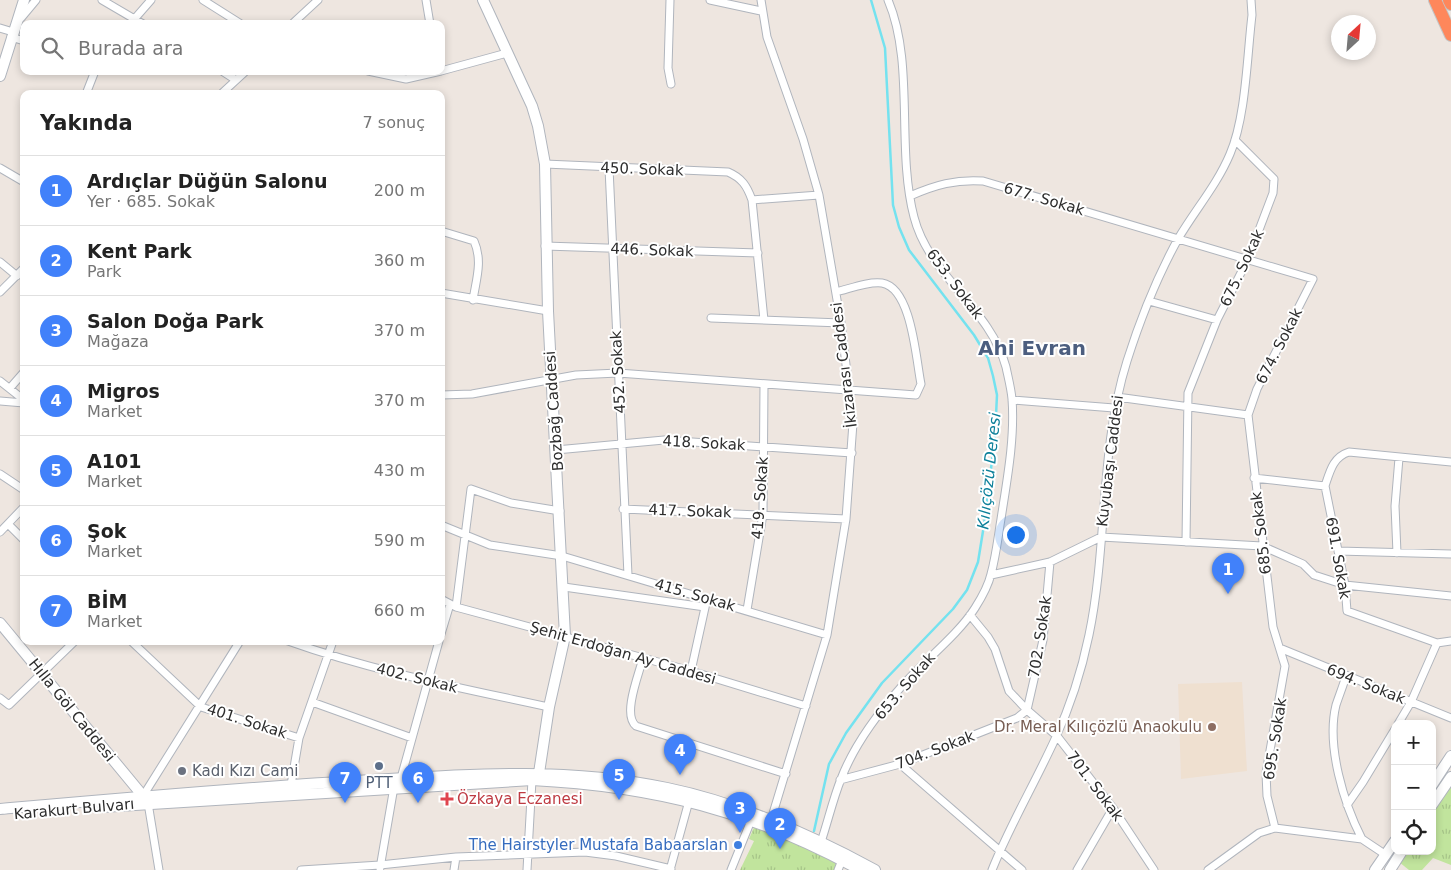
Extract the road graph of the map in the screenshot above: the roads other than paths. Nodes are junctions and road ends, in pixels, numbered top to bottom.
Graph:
1 (24, 0) edge
2 (36, 0) edge
3 (102, 0) edge
4 (152, 0) edge
5 (203, 0) edge
6 (318, 0) edge
7 (426, 0) edge
8 (483, 0) edge
9 (670, 0) edge
10 (710, 0) edge
11 (761, 0) edge
12 (888, 0) edge
13 (1251, 0) edge
14 (1434, 0) edge
15 (1449, 0) edge
16 (1451, 4) edge
17 (761, 11) junction
18 (21, 20) edge
19 (131, 20) edge
20 (133, 20) edge
21 (236, 20) edge
22 (296, 20) edge
23 (429, 20) edge
24 (20, 22) edge
25 (0, 28) edge
26 (13, 31) junction
27 (1451, 36) edge
28 (20, 38) edge
29 (507, 53) junction
30 (445, 69) edge
31 (92, 75) edge
32 (228, 75) edge
33 (242, 75) edge
34 (387, 75) edge
35 (422, 75) edge
36 (0, 76) edge
37 (236, 80) junction
38 (671, 84) dead end
39 (87, 90) edge
40 (225, 90) edge
41 (1235, 140) junction
42 (545, 164) junction
43 (0, 168) edge
44 (609, 168) junction
45 (20, 180) edge
46 (819, 195) junction
47 (910, 196) junction
48 (752, 200) junction
49 (445, 233) edge
50 (1178, 239) junction
51 (545, 246) junction
52 (614, 249) junction
53 (758, 253) junction
54 (1248, 259) junction
55 (0, 262) edge
56 (20, 273) edge
57 (17, 276) junction
58 (1313, 279) joint
59 (0, 292) edge
60 (836, 292) junction
61 (445, 294) edge
62 (473, 300) junction
63 (1149, 301) junction
64 (548, 311) junction
65 (711, 318) dead end
66 (764, 320) junction
67 (1217, 320) junction
68 (841, 323) junction
69 (618, 373) junction
70 (20, 377) edge
71 (552, 380) junction
72 (0, 381) edge
73 (764, 385) junction
74 (10, 388) junction
75 (850, 392) junction
76 (445, 395) edge
77 (20, 397) edge
78 (1117, 397) junction
79 (1012, 400) junction
80 (0, 401) edge
81 (20, 401) edge
82 (1188, 407) junction
83 (1114, 408) junction
84 (1248, 415) junction
85 (622, 443) junction
86 (764, 446) junction
87 (556, 450) junction
88 (852, 453) junction
89 (1399, 458) junction
90 (1451, 462) edge
91 (0, 474) edge
92 (1254, 478) junction
93 (1325, 486) junction
94 (20, 487) edge
95 (623, 509) junction
96 (20, 511) edge
97 (560, 511) junction
98 (763, 514) junction
99 (846, 519) junction
100 (8, 524) junction
101 (445, 527) edge
102 (0, 532) edge
103 (465, 535) junction
104 (20, 536) edge
105 (1101, 537) junction
106 (1186, 542) junction
107 (1262, 546) junction
108 (1338, 551) junction
109 (1397, 553) junction
110 (1451, 554) edge
111 (562, 556) junction
112 (1050, 562) junction
113 (628, 575) junction
114 (991, 575) junction
115 (1345, 585) junction
116 (564, 586) junction
117 (1451, 596) edge
118 (707, 598) junction
119 (445, 601) edge
120 (453, 605) junction
121 (705, 608) junction
122 (747, 610) junction
123 (970, 615) junction
124 (0, 623) edge
125 (445, 624) edge
126 (827, 635) junction
127 (564, 636) junction
128 (1451, 641) edge
129 (1437, 643) junction
130 (71, 645) edge
131 (135, 645) edge
132 (238, 645) edge
133 (299, 645) edge
134 (332, 645) edge
135 (438, 645) edge
136 (1282, 649) junction
137 (328, 656) junction
138 (643, 658) junction
139 (691, 671) junction
140 (42, 673) junction
141 (1346, 676) junction
142 (428, 681) junction
143 (0, 698) edge
144 (312, 702) junction
145 (1411, 702) junction
146 (806, 706) junction
147 (201, 707) junction
148 (548, 707) junction
149 (1027, 710) junction
150 (1451, 718) edge
151 (1400, 720) edge
152 (1057, 736) junction
153 (1391, 736) edge
154 (299, 738) junction
155 (412, 738) junction
156 (1451, 756) edge
157 (900, 764) junction
158 (786, 774) junction
159 (535, 776) junction
160 (1451, 777) edge
161 (401, 778) junction
162 (1436, 778) edge
163 (840, 780) junction
164 (291, 785) junction
165 (394, 787) junction
166 (1436, 799) edge
167 (145, 800) junction
168 (689, 801) junction
169 (1347, 805) junction
170 (1113, 808) junction
171 (0, 809) edge
172 (0, 816) edge
173 (753, 817) junction
174 (771, 820) junction
175 (1276, 828) junction
176 (1362, 840) junction
177 (821, 842) junction
178 (1391, 847) edge
179 (999, 852) junction
180 (528, 853) junction
181 (1386, 855) junction
182 (1399, 855) edge
183 (456, 857) junction
184 (843, 857) junction
185 (380, 868) edge
186 (159, 870) edge
187 (301, 870) edge
188 (307, 870) edge
189 (454, 870) edge
190 (527, 870) edge
191 (670, 870) edge
192 (731, 870) edge
193 (838, 870) edge
194 (860, 870) edge
195 (875, 870) edge
196 (992, 870) edge
197 (1022, 870) edge
198 (1077, 870) edge
199 (1154, 870) edge
200 (1208, 870) edge
201 (1376, 870) edge
202 (1390, 870) edge

1 - 26 main road
2 - 18 street
3 - 19 street
4 - 20 street
5 - 21 street
6 - 22 street
7 - 23 street
8 - 29 main road, Bozbağ Caddesi
9 - 38 street
10 - 17 street
11 - 17 street, İkizarası Caddesi
12 - 47 street, 653. Sokak
13 - 41 street, Kuyubaşı Caddesi
14 - 27 highway
15 - 16 highway
17 - 46 street, İkizarası Caddesi
24 - 26 street
25 - 26 street
26 - 28 street
26 - 36 main road
29 - 30 street
29 - 42 main road, Bozbağ Caddesi
31 - 39 street
32 - 37 street
33 - 37 street
34 - 35 street
37 - 40 street
41 - 50 street, Kuyubaşı Caddesi
41 - 54 street, 675. Sokak
42 - 44 street, 450. Sokak
42 - 51 main road, Bozbağ Caddesi
43 - 45 street
44 - 48 street, 450. Sokak
44 - 52 street, 452. Sokak
46 - 48 street
46 - 60 street, İkizarası Caddesi
47 - 50 street, 677. Sokak
47 - 79 street, 653. Sokak
48 - 53 street
49 - 62 street
50 - 54 street, 677. Sokak
50 - 63 street, Kuyubaşı Caddesi
51 - 52 street, 446. Sokak
51 - 64 main road, Bozbağ Caddesi
52 - 53 street, 446. Sokak
52 - 69 street, 452. Sokak
53 - 66 street
54 - 58 street, 677. Sokak
54 - 67 street, 675. Sokak
55 - 57 street
56 - 57 street
57 - 59 street
58 - 84 street, 674. Sokak
60 - 68 street, İkizarası Caddesi
60 - 75 street
61 - 62 street
62 - 64 street
63 - 67 street
63 - 78 street, Kuyubaşı Caddesi
64 - 71 main road, Bozbağ Caddesi
65 - 66 street
66 - 68 street
67 - 82 street, 675. Sokak
68 - 75 street, İkizarası Caddesi
69 - 71 street
69 - 73 street
69 - 85 street, 452. Sokak
70 - 74 street
71 - 76 street
71 - 87 main road, Bozbağ Caddesi
72 - 74 street
73 - 75 street
73 - 86 street, 419. Sokak
74 - 77 street
75 - 88 street, İkizarası Caddesi
78 - 82 street
78 - 83 street, Kuyubaşı Caddesi
79 - 83 street
79 - 114 street, 653. Sokak
80 - 81 street
82 - 84 street
82 - 106 street, 675. Sokak
83 - 105 street, Kuyubaşı Caddesi
84 - 92 street, 685. Sokak
85 - 86 street, 418. Sokak
85 - 87 street, 418. Sokak
85 - 95 street, 452. Sokak
86 - 88 street, 418. Sokak
86 - 98 street, 419. Sokak
87 - 97 main road, Bozbağ Caddesi
88 - 99 street, İkizarası Caddesi
89 - 90 street
89 - 93 street
89 - 109 street
91 - 94 street
92 - 93 street
92 - 107 street, 685. Sokak
93 - 108 street, 691. Sokak
95 - 98 street, 417. Sokak
95 - 113 street, 452. Sokak
96 - 100 street
97 - 103 street
97 - 111 main road, Bozbağ Caddesi
98 - 99 street, 417. Sokak
98 - 122 street, 419. Sokak
99 - 126 street, İkizarası Caddesi
100 - 102 street
100 - 104 street
101 - 103 street, 415. Sokak
103 - 111 street, 415. Sokak
103 - 120 street
105 - 106 street
105 - 112 street
105 - 152 street, Kuyubaşı Caddesi
106 - 107 street
107 - 115 street
107 - 136 street, 685. Sokak
108 - 109 street
108 - 115 street, 691. Sokak
109 - 110 street
111 - 113 street, 415. Sokak
111 - 116 main road, Bozbağ Caddesi
112 - 114 street
112 - 149 street, 702. Sokak
113 - 118 street, 415. Sokak
114 - 123 street, 653. Sokak
115 - 117 street
115 - 129 street, 691. Sokak
116 - 121 street
116 - 127 main road, Bozbağ Caddesi
118 - 121 street
118 - 122 street, 415. Sokak
119 - 120 street, Şehit Erdoğan Ay Caddesi
120 - 125 street
120 - 127 street, Şehit Erdoğan Ay Caddesi
121 - 139 street
122 - 126 street, 415. Sokak
123 - 149 street, 701. Sokak
123 - 163 street, 653. Sokak
124 - 140 main road, Hılla Göl Caddesi
126 - 146 street, İkizarası Caddesi
127 - 138 street, Şehit Erdoğan Ay Caddesi
127 - 148 main road, Bozbağ Caddesi
128 - 129 street, 691. Sokak
129 - 145 street
130 - 140 street
131 - 147 street, 401. Sokak
132 - 147 street
133 - 137 street, 402. Sokak
134 - 137 street
135 - 142 street
136 - 141 street, 694. Sokak
136 - 175 street, 695. Sokak
137 - 142 street, 402. Sokak
137 - 144 street
138 - 139 street, Şehit Erdoğan Ay Caddesi
138 - 158 street
139 - 146 street, Şehit Erdoğan Ay Caddesi
140 - 143 street
140 - 167 main road, Hılla Göl Caddesi
141 - 145 street, 694. Sokak
141 - 169 street
142 - 148 street, 402. Sokak
142 - 155 street
144 - 154 street
144 - 155 street
145 - 150 street, 694. Sokak
145 - 151 street
146 - 158 street, İkizarası Caddesi
147 - 154 street, 401. Sokak
147 - 167 street
148 - 159 main road, Bozbağ Caddesi
149 - 152 street, 701. Sokak
149 - 157 street, 704. Sokak
152 - 170 street, 701. Sokak
152 - 179 street, Kuyubaşı Caddesi
153 - 169 street
154 - 164 street
155 - 161 street
156 - 162 main road
157 - 163 street, 704. Sokak
157 - 179 street
158 - 174 street, İkizarası Caddesi
159 - 161 main road
159 - 165 main road
159 - 168 main road
159 - 173 main road
159 - 180 street
160 - 166 main road
161 - 164 main road
163 - 177 street, 653. Sokak
164 - 167 main road
165 - 167 main road
165 - 185 street
167 - 171 main road, Karakurt Bulvarı
167 - 172 main road, Karakurt Bulvarı
167 - 186 street
168 - 173 main road
168 - 191 street
169 - 176 street
170 - 198 street
170 - 199 street, 701. Sokak
173 - 174 main road
173 - 184 main road
173 - 192 street
174 - 177 main road
175 - 176 street
175 - 200 street
176 - 181 street
177 - 184 main road
178 - 181 main road
179 - 196 street, Kuyubaşı Caddesi
179 - 197 street
180 - 183 street
180 - 190 street
180 - 191 street
181 - 201 main road
182 - 202 main road
183 - 185 street
183 - 189 street
184 - 193 street
184 - 194 main road
184 - 195 main road
185 - 188 street
187 - 188 street

